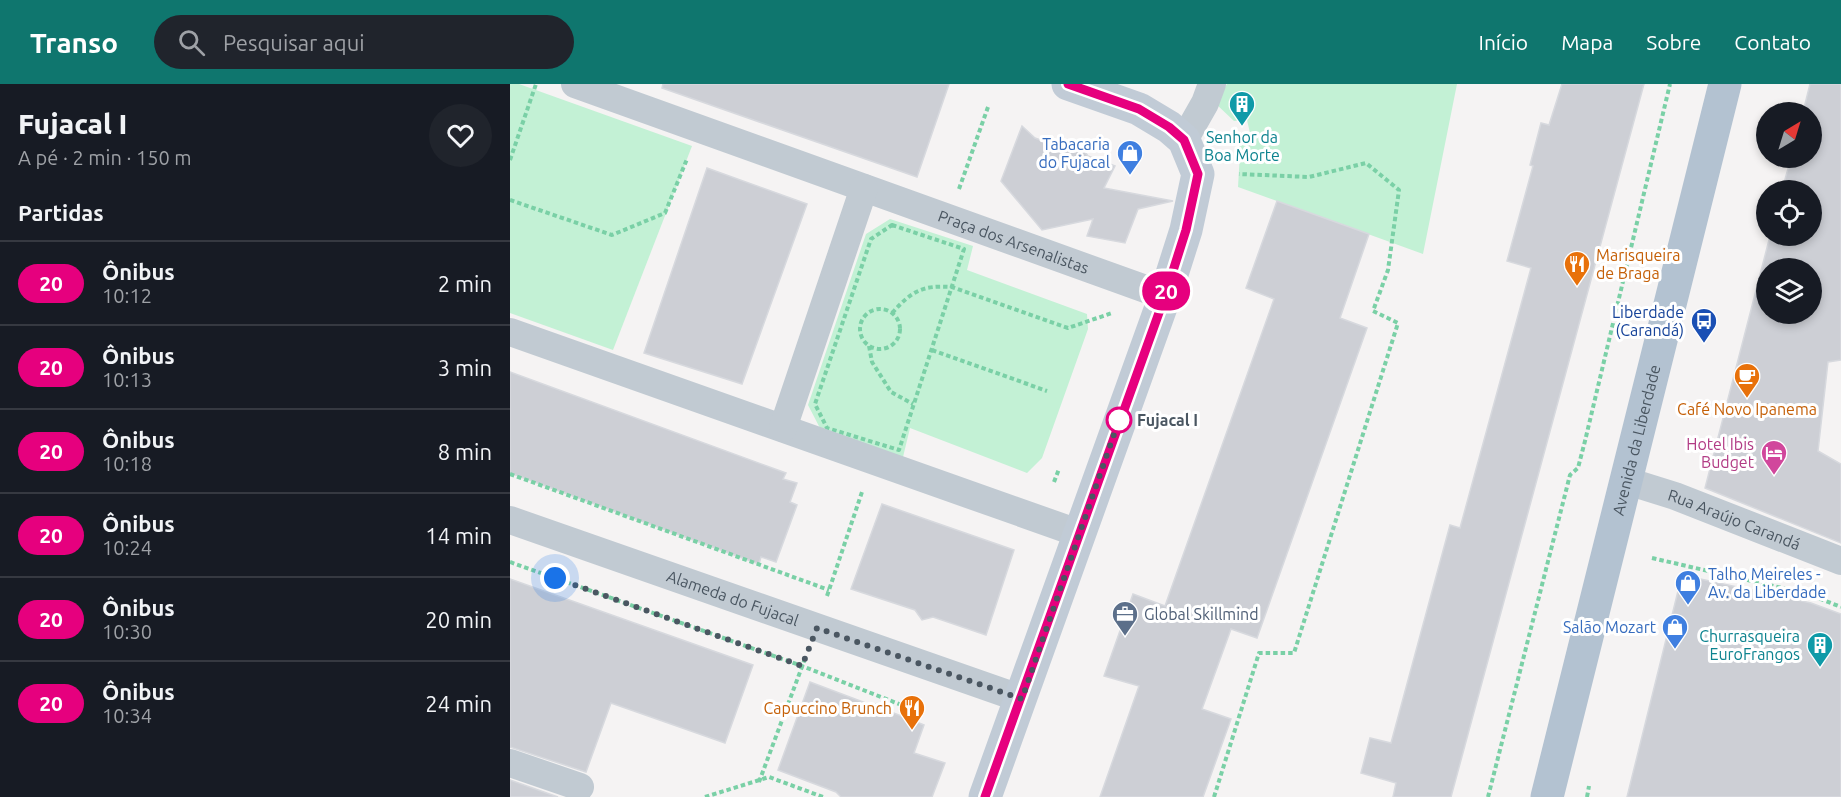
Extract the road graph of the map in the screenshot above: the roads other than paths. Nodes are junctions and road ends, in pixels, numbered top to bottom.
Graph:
1 (575, 84) edge
2 (1068, 84) edge
3 (1212, 84) edge
4 (1725, 84) edge
5 (1184, 140) junction
6 (864, 188) junction
7 (1165, 296) junction
8 (510, 332) edge
9 (783, 428) junction
10 (1627, 481) junction
11 (510, 520) edge
12 (1078, 533) junction
13 (1841, 561) edge
14 (1022, 699) junction
15 (510, 763) edge
16 (580, 787) dead end
17 (985, 797) edge
18 (1547, 797) edge

1 - 6 street, Praça dos Arsenalistas
2 - 5 main road
3 - 5 street
4 - 10 main road, Avenida da Liberdade
5 - 7 main road
6 - 7 street, Praça dos Arsenalistas
6 - 9 street
7 - 12 main road
8 - 9 street
9 - 12 street
10 - 13 street, Rua Araújo Carandá
10 - 18 main road, Avenida da Liberdade
11 - 14 street, Alameda do Fujacal
12 - 14 main road
14 - 17 main road
15 - 16 street

